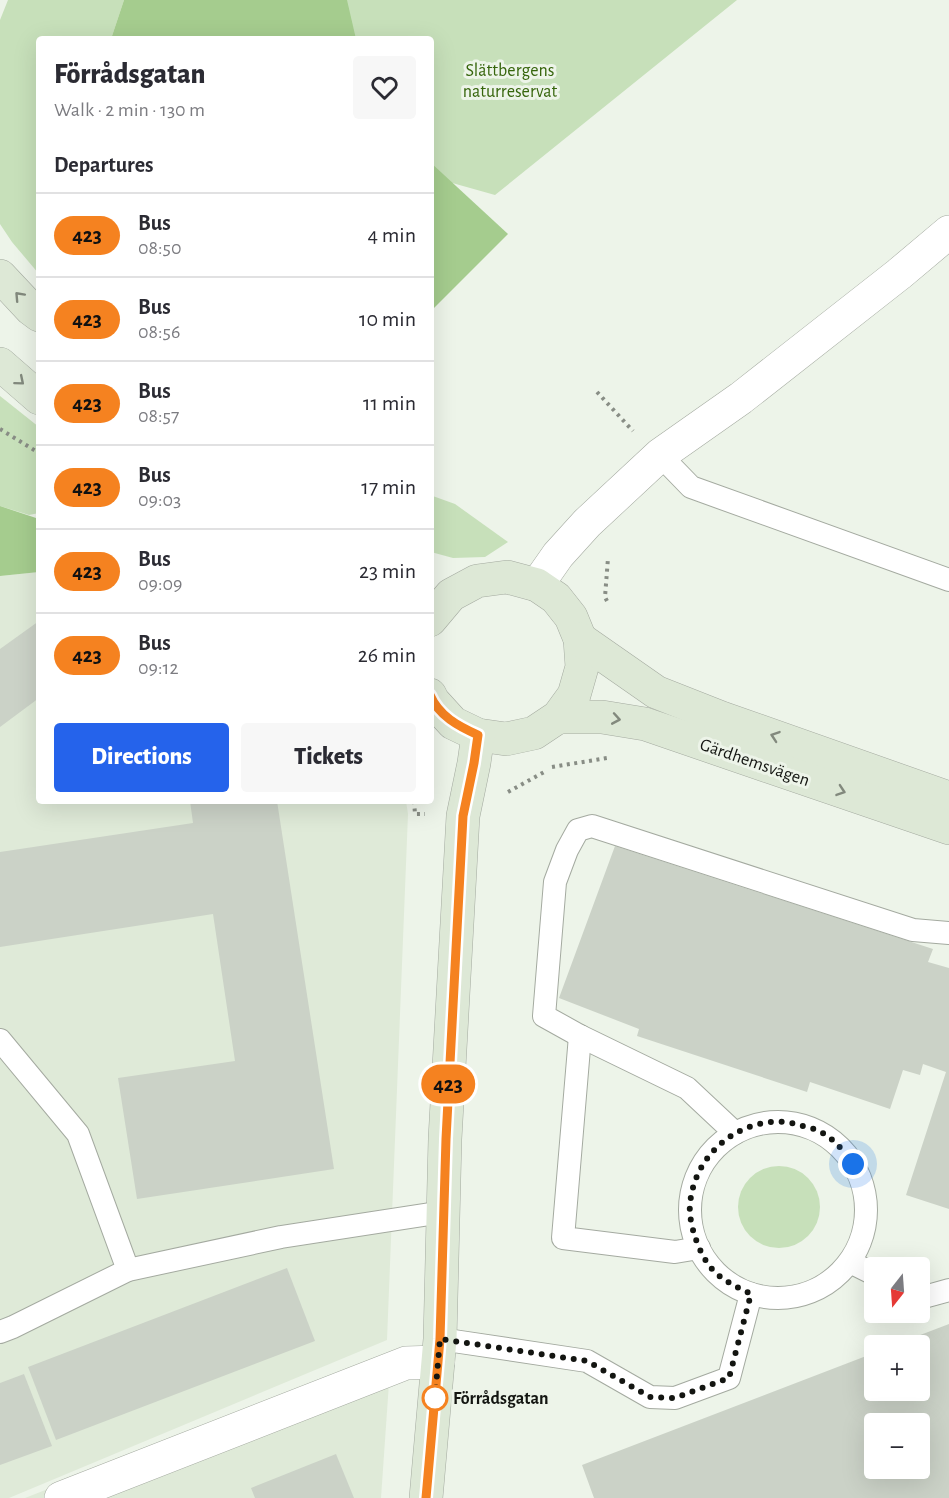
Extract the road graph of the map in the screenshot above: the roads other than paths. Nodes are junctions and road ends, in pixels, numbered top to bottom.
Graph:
1 (949, 232) edge
2 (0, 276) edge
3 (36, 313) edge
4 (0, 364) edge
5 (36, 395) edge
6 (660, 455) junction
7 (949, 580) edge
8 (537, 585) junction
9 (441, 589) edge
10 (434, 609) edge
11 (580, 639) junction
12 (434, 702) edge
13 (558, 717) junction
14 (478, 735) junction
15 (949, 798) edge
16 (949, 828) edge
17 (949, 933) edge
18 (580, 1036) junction
19 (0, 1040) edge
20 (735, 1133) junction
21 (444, 1212) junction
22 (699, 1248) junction
23 (850, 1262) junction
24 (864, 1269) edge
25 (128, 1270) junction
26 (949, 1290) edge
27 (751, 1294) junction
28 (930, 1295) edge
29 (0, 1332) edge
30 (439, 1350) junction
31 (61, 1498) edge
32 (426, 1498) edge

1 - 6 street
3 -> 2 main road
4 -> 5 main road
6 - 7 lane
6 - 8 street
8 - 9 main road
8 - 11 main road
9 - 10 main road
11 - 13 main road
15 -> 11 main road, Gärdhemsvägen
12 - 14 main road
13 - 14 main road
13 -> 16 main road, Gärdhemsvägen
14 - 21 main road
17 - 18 lane
18 - 20 lane
18 - 22 lane
19 - 25 lane
20 - 22 lane
20 - 23 lane
21 - 25 lane
21 - 30 main road
22 - 27 lane
23 - 24 lane
23 - 27 lane
25 - 29 lane
26 - 28 lane
27 - 30 lane
30 - 31 street
30 - 32 main road

